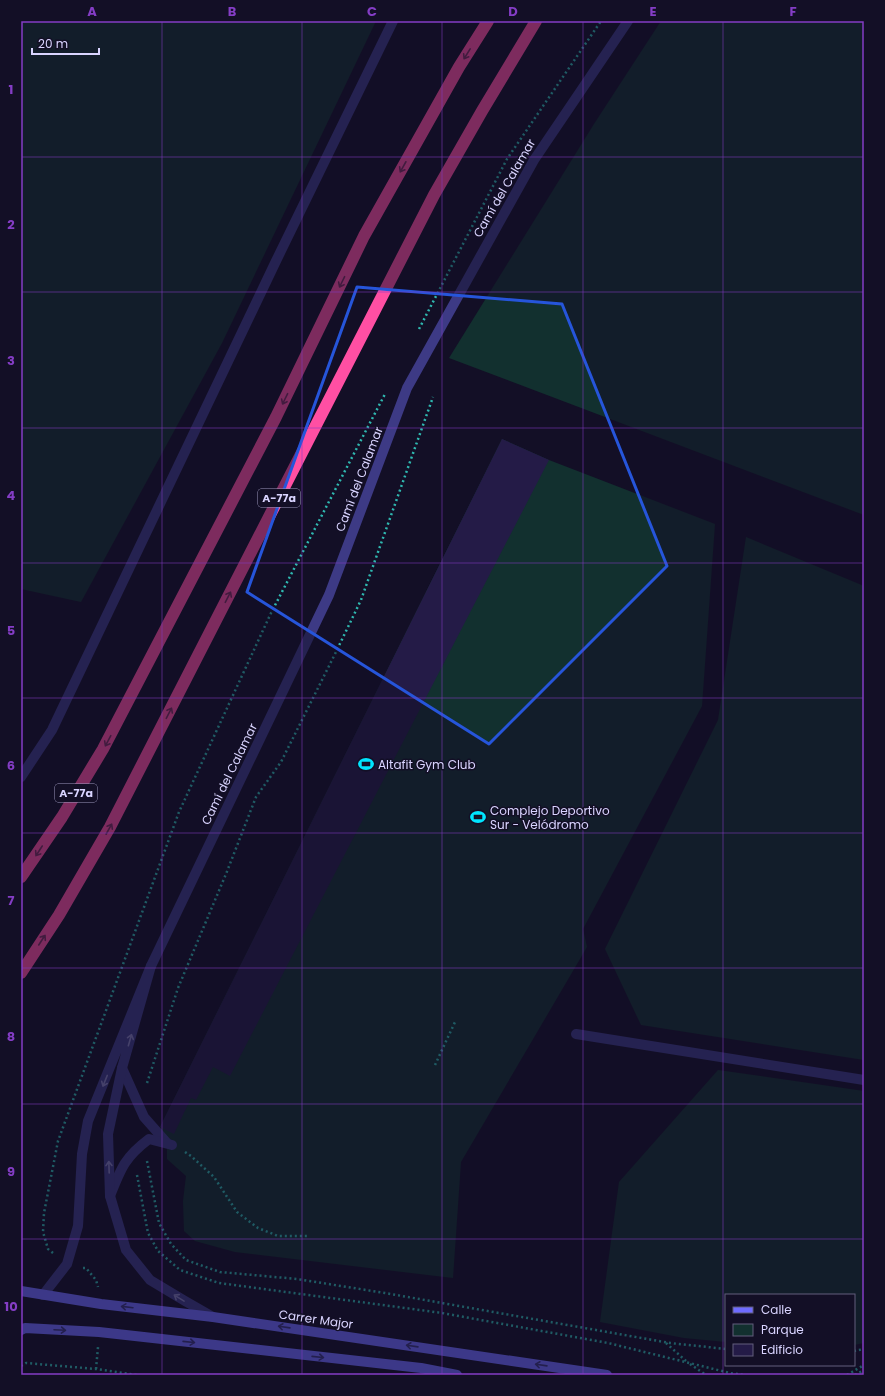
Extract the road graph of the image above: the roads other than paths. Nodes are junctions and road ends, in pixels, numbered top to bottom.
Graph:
1 (393, 21) edge
2 (488, 21) edge
3 (536, 21) edge
4 (628, 21) edge
5 (21, 777) edge
6 (21, 878) edge
7 (151, 966) junction
8 (21, 973) edge
9 (576, 1034) dead end
10 (122, 1068) junction
11 (864, 1080) edge
12 (110, 1196) junction
13 (21, 1291) edge
14 (43, 1295) junction
15 (214, 1317) junction
16 (21, 1330) edge
17 (457, 1375) edge
18 (607, 1375) edge

1 - 5 street
2 -> 6 highway, A-77a
8 -> 3 highway, A-77a
4 - 7 street, Camí del Calamar
10 -> 7 street
7 -> 14 street
9 - 11 street
12 -> 10 street
10 - 12 street
15 -> 12 street
13 - 14 main road, Carrer Major
15 -> 14 main road, Carrer Major
18 -> 15 main road, Carrer Major
16 -> 17 main road

